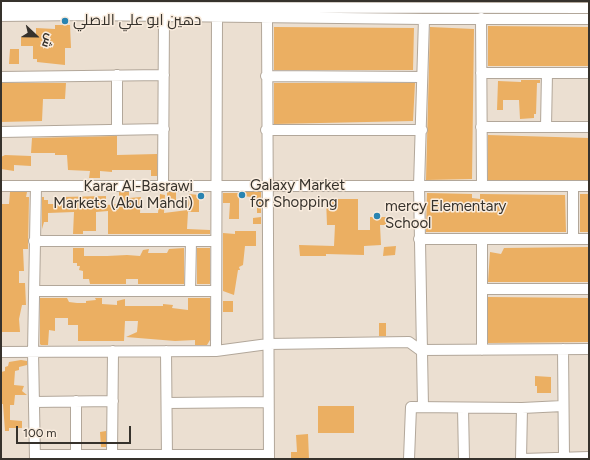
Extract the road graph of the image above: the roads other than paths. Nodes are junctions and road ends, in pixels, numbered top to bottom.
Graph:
1 (431, 4) edge
2 (539, 4) edge
3 (1, 7) edge
4 (163, 8) edge
5 (267, 8) edge
6 (456, 8) junction
7 (589, 8) edge
8 (70, 11) junction
9 (475, 15) junction
10 (1, 16) edge
11 (217, 17) junction
12 (455, 18) junction
13 (424, 19) junction
14 (589, 19) edge
15 (481, 73) junction
16 (547, 73) junction
17 (589, 73) edge
18 (117, 75) junction
19 (164, 75) junction
20 (266, 76) junction
21 (1, 77) edge
22 (422, 77) junction
23 (481, 127) junction
24 (546, 127) junction
25 (589, 127) edge
26 (117, 130) junction
27 (164, 130) junction
28 (266, 130) junction
29 (422, 130) junction
30 (1, 132) edge
31 (1, 186) edge
32 (36, 186) junction
33 (164, 186) junction
34 (216, 186) junction
35 (267, 186) junction
36 (419, 186) junction
37 (482, 186) junction
38 (573, 186) junction
39 (589, 186) edge
40 (419, 239) junction
41 (482, 239) junction
42 (573, 239) junction
43 (589, 239) edge
44 (34, 241) junction
45 (191, 241) junction
46 (216, 241) junction
47 (482, 289) junction
48 (589, 289) edge
49 (190, 290) junction
50 (34, 291) junction
51 (216, 291) junction
52 (268, 344) junction
53 (564, 349) junction
54 (589, 349) edge
55 (420, 350) junction
56 (482, 350) junction
57 (166, 351) junction
58 (216, 351) junction
59 (1, 352) edge
60 (33, 352) junction
61 (113, 352) junction
62 (76, 401) junction
63 (113, 401) junction
64 (34, 402) junction
65 (268, 402) junction
66 (167, 404) junction
67 (563, 406) junction
68 (423, 407) junction
69 (463, 408) junction
70 (522, 408) junction
71 (76, 454) junction
72 (112, 454) junction
73 (589, 456) edge
74 (35, 457) edge
75 (167, 457) edge
76 (269, 457) edge
77 (564, 457) junction
78 (410, 459) edge
79 (464, 459) edge
80 (522, 459) edge

1 - 5 street
1 - 6 street
2 - 7 street
2 - 9 street
3 - 8 street
4 - 5 street
4 - 8 street
4 - 11 street
4 - 19 street
5 - 11 street
5 - 13 street
5 - 20 street
6 - 9 street
6 - 12 street
8 - 10 street
9 - 12 street
9 - 14 street
9 - 15 street
11 - 34 street
12 - 13 street
13 - 22 street
15 - 16 street
15 - 23 street
16 - 17 street
16 - 24 street
18 - 19 street
18 - 21 street
18 - 26 street
19 - 27 street
20 - 22 street
20 - 28 street
22 - 29 street
23 - 24 street
23 - 37 street
24 - 25 street
26 - 27 street
26 - 30 street
27 - 33 street
28 - 29 street
28 - 35 street
29 - 36 street
31 - 32 street
32 - 33 street
32 - 44 street
33 - 34 street
34 - 35 street
34 - 46 street
35 - 36 street
35 - 52 street
36 - 37 street
36 - 40 street
37 - 38 street
38 - 39 street
38 - 42 street
40 - 41 street
40 - 55 street
41 - 42 street
41 - 47 street
42 - 43 street
44 - 45 street
44 - 50 street
45 - 46 street
45 - 49 street
46 - 51 street
47 - 48 street
47 - 56 street
49 - 50 street
49 - 51 street
50 - 60 street
51 - 58 street
52 - 55 street
52 - 58 street
52 - 65 street
53 - 54 street
53 - 56 street
53 - 67 street
55 - 56 street
55 - 68 street
57 - 58 street
57 - 61 street
57 - 66 street
59 - 60 street
60 - 61 street
60 - 64 street
61 - 63 street
62 - 63 street
62 - 64 street
62 - 71 street
63 - 72 street
64 - 74 street
65 - 66 street
65 - 76 street
66 - 75 street
67 - 70 street
67 - 77 street
68 - 69 street
68 - 78 street
69 - 70 street
69 - 79 street
70 - 80 street
71 - 72 street
71 - 74 street
72 - 75 street
73 - 77 street
75 - 76 street
77 - 80 street

